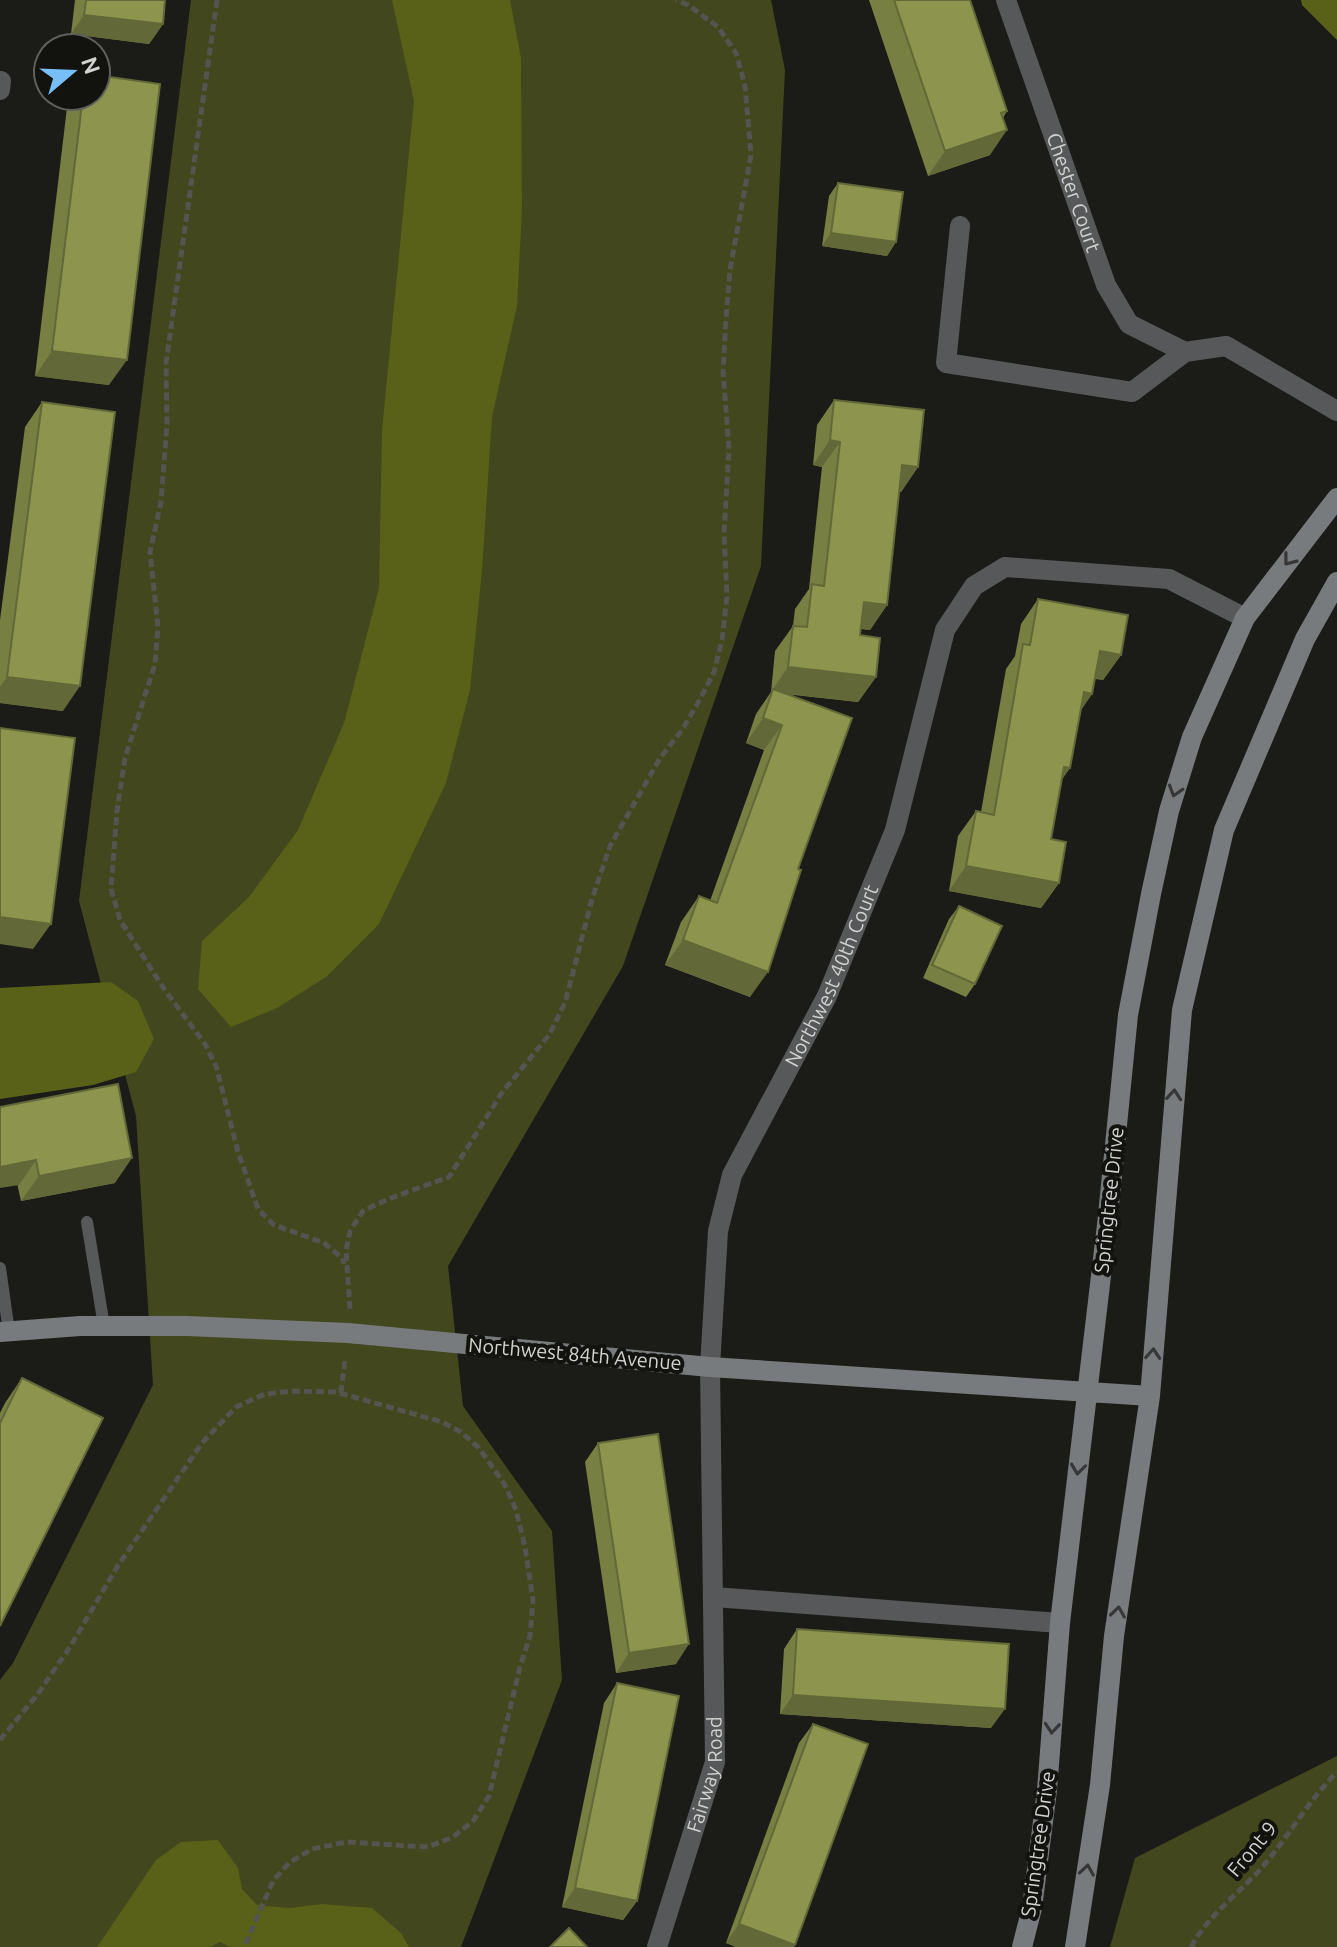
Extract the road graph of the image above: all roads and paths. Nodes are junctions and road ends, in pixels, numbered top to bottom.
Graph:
1 (217, 0) edge
2 (676, 0) edge
3 (1006, 0) edge
4 (960, 226) dead end
5 (1185, 352) junction
6 (1337, 411) edge
7 (1337, 498) edge
8 (1337, 582) edge
9 (1245, 618) junction
10 (87, 1222) dead end
11 (0, 1268) edge
12 (347, 1272) junction
13 (350, 1305) dead end
14 (104, 1326) junction
15 (4, 1332) edge
16 (710, 1367) junction
17 (1087, 1392) junction
18 (1150, 1396) junction
19 (714, 1597) junction
20 (1060, 1623) junction
21 (0, 1740) edge
22 (1337, 1772) edge
23 (244, 1947) edge
24 (657, 1947) edge
25 (1022, 1947) edge
26 (1075, 1947) edge
27 (1191, 1947) edge

1 - 12 path
2 - 12 path
3 - 5 street, Chester Court
4 - 5 street
5 - 6 street
7 -> 9 street, Springtree Drive
18 -> 8 street
9 - 16 street, Northwest 40th Court
9 -> 17 street, Springtree Drive
10 - 14 lane
11 - 15 lane
12 - 13 path
14 - 15 street, Northwest 84th Avenue
14 - 16 street, Northwest 84th Avenue
16 - 17 street, Northwest 84th Avenue
16 - 19 street, Fairway Road
17 - 18 street, Northwest 84th Avenue
17 -> 20 street, Springtree Drive
26 -> 18 street
19 - 20 street
19 - 24 street, Fairway Road
20 -> 25 street, Springtree Drive
21 - 23 path
22 - 27 path, Front 9

